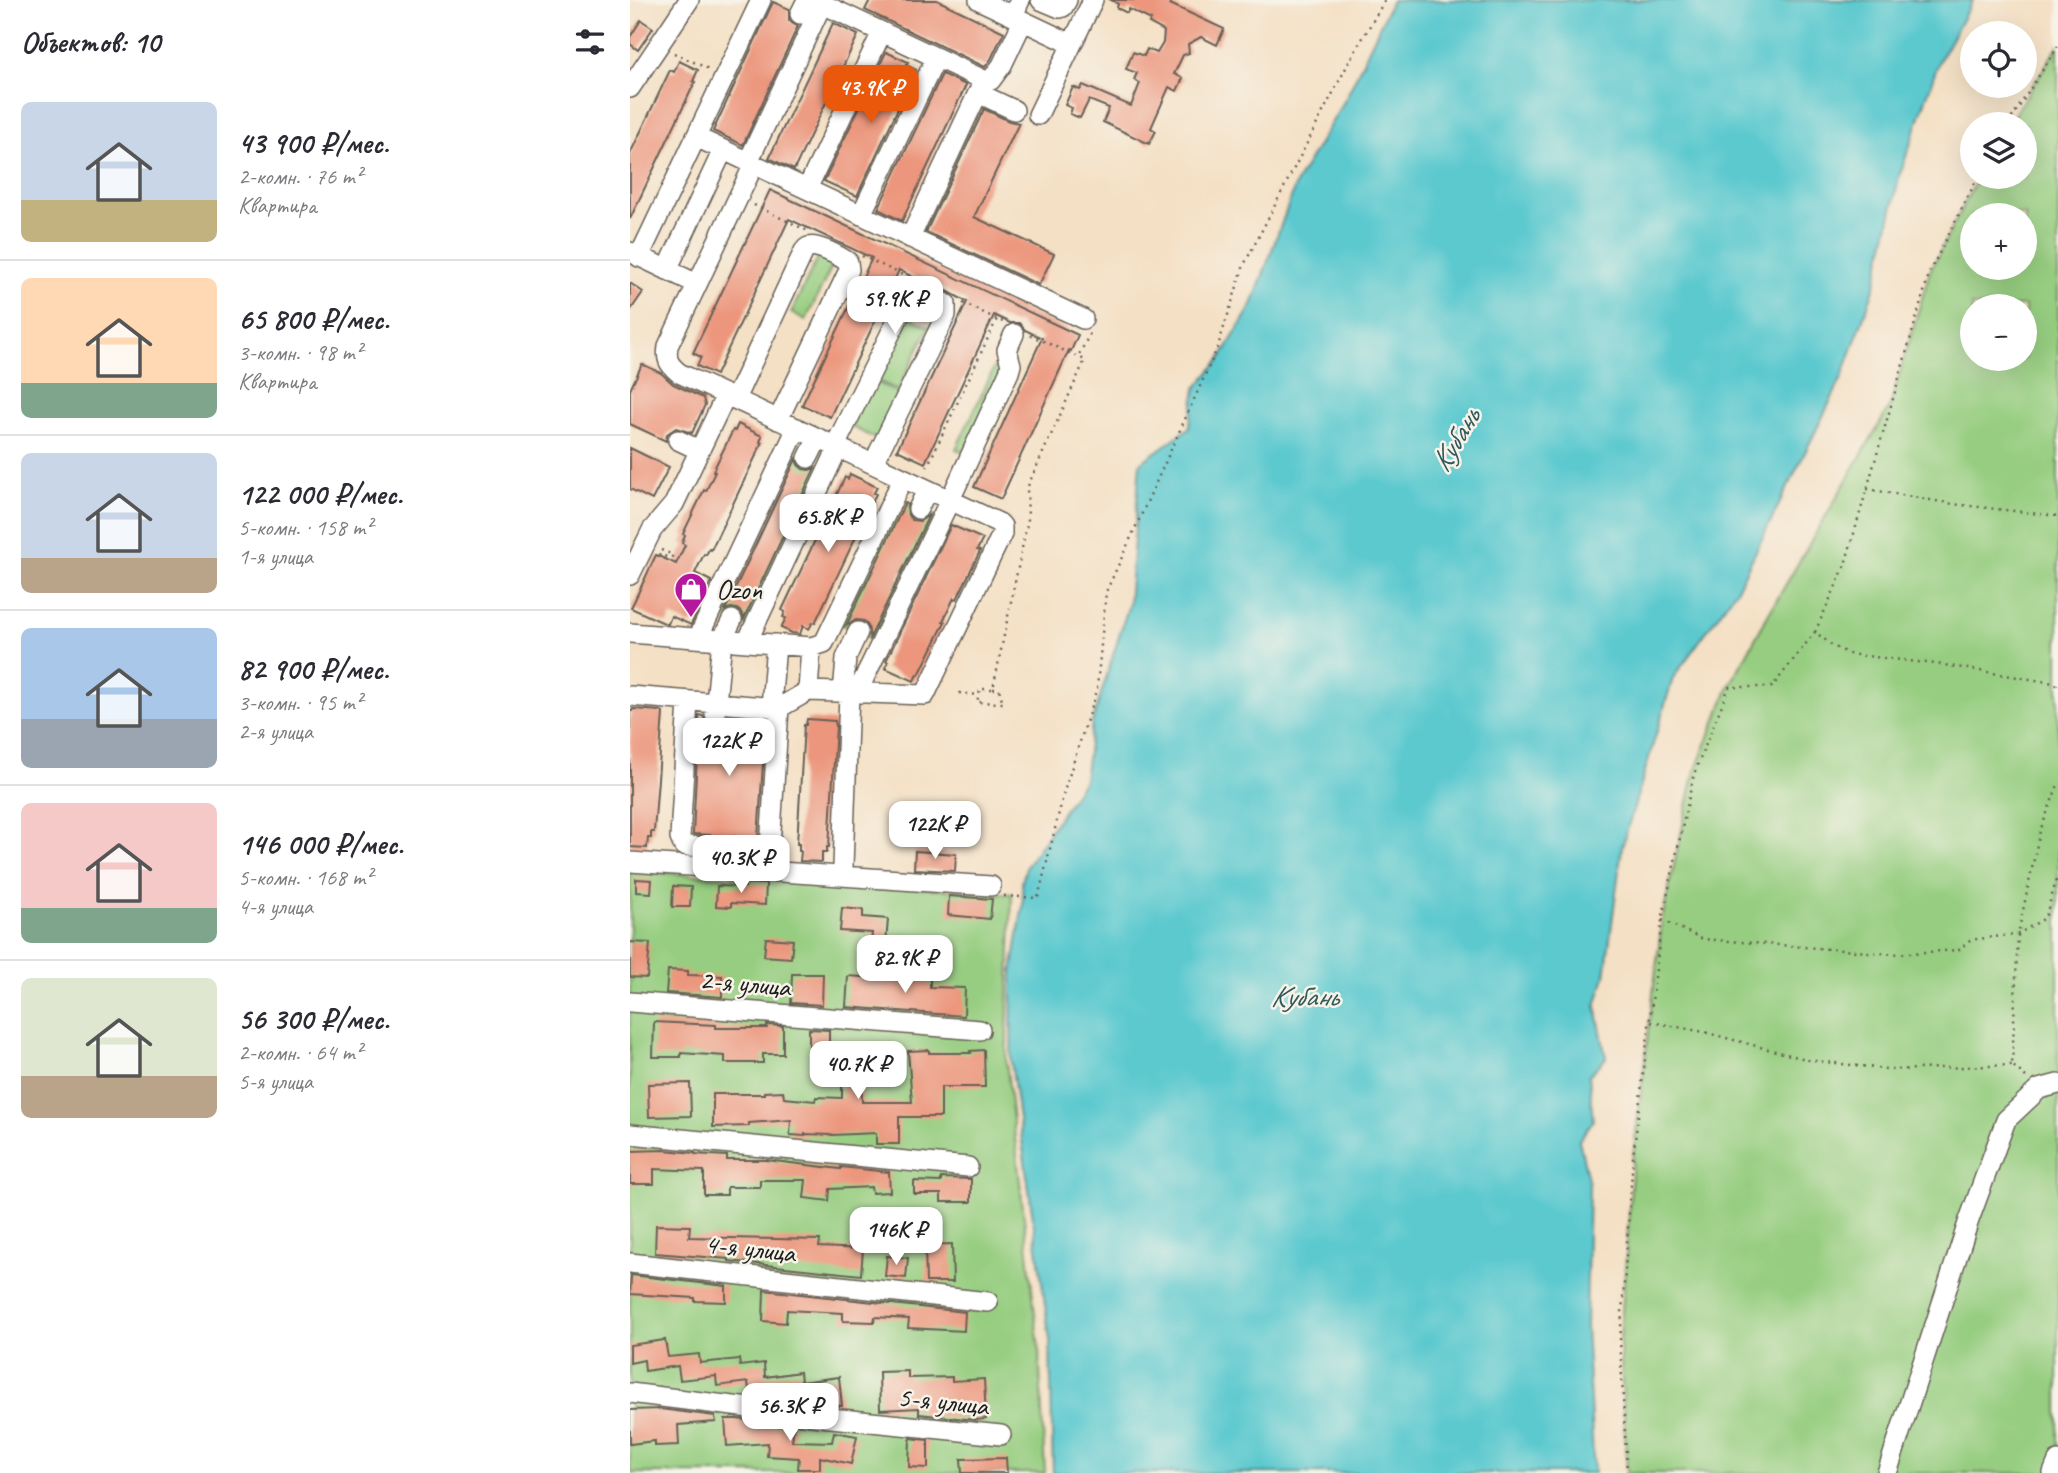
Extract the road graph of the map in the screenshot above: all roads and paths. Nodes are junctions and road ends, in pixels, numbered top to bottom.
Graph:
1 (688, 0) edge
2 (979, 0) edge
3 (1041, 0) edge
4 (1067, 0) edge
5 (1093, 0) edge
6 (1385, 0) edge
7 (763, 3) edge
8 (820, 5) edge
9 (1019, 12) edge
10 (882, 32) junction
11 (1072, 44) junction
12 (2058, 46) edge
13 (673, 52) dead end
14 (936, 58) junction
15 (725, 77) junction
16 (630, 88) edge
17 (995, 102) junction
18 (2016, 112) edge
19 (1038, 115) dead end
20 (696, 137) junction
21 (723, 150) junction
22 (751, 163) junction
23 (807, 189) junction
24 (1972, 189) edge
25 (861, 215) junction
26 (910, 238) junction
27 (635, 255) edge
28 (667, 270) junction
29 (697, 284) junction
30 (997, 319) dead end
31 (1083, 319) dead end
32 (1014, 334) dead end
33 (1078, 357) dead end
34 (730, 397) junction
35 (778, 419) junction
36 (797, 428) junction
37 (678, 440) dead end
38 (830, 444) junction
39 (699, 450) junction
40 (808, 458) dead end
41 (873, 464) junction
42 (927, 467) dead end
43 (903, 478) junction
44 (927, 489) junction
45 (1867, 489) junction
46 (950, 500) junction
47 (918, 509) dead end
48 (2058, 516) edge
49 (630, 575) edge
50 (732, 620) dead end
51 (858, 632) dead end
52 (1815, 632) junction
53 (630, 633) edge
54 (698, 638) junction
55 (722, 640) junction
56 (747, 642) junction
57 (776, 644) junction
58 (811, 647) junction
59 (2058, 686) edge
60 (993, 689) junction
61 (808, 691) junction
62 (850, 693) junction
63 (959, 693) dead end
64 (979, 695) junction
65 (630, 696) edge
66 (688, 701) junction
67 (715, 710) junction
68 (763, 710) junction
69 (2058, 785) edge
70 (630, 862) edge
71 (843, 867) dead end
72 (2058, 875) edge
73 (994, 891) joint
74 (1662, 920) junction
75 (2018, 934) junction
76 (630, 1002) edge
77 (1651, 1022) junction
78 (980, 1030) dead end
79 (2012, 1065) junction
80 (2049, 1087) edge
81 (630, 1134) edge
82 (968, 1167) dead end
83 (630, 1263) edge
84 (988, 1302) dead end
85 (630, 1393) edge
86 (1001, 1435) dead end
87 (2058, 1461) edge
88 (1627, 1473) edge
89 (1887, 1473) edge
90 (2053, 1473) edge

1 - 16 street
2 - 9 street
3 - 4 street
5 - 11 street
6 - 73 path
7 - 15 street
8 - 10 street
8 - 22 street
9 - 11 street
9 - 17 street
10 - 14 street
10 - 23 street
11 - 19 street
12 - 18 path
13 - 15 path
14 - 17 street
14 - 25 street
15 - 20 street
17 - 26 street
20 - 21 street
20 - 27 street
21 - 22 street
21 - 28 street
22 - 23 street
22 - 29 street
23 - 25 street
24 - 45 path
25 - 26 street
26 - 31 street
27 - 28 street
28 - 29 street
29 - 34 street
30 - 42 path
32 - 46 street
33 - 60 path
34 - 35 street
34 - 35 street
34 - 39 street
35 - 36 street
36 - 38 street
36 - 54 street
37 - 39 street
38 - 40 street
38 - 41 street
38 - 41 street
38 - 56 street
39 - 49 street
41 - 43 street
43 - 44 street
43 - 58 street
44 - 46 street
44 - 47 street
45 - 48 path
45 - 52 path
46 - 62 street
46 - 62 street
50 - 55 street
51 - 62 street
52 - 59 path
52 - 74 path
53 - 54 street
54 - 55 street
55 - 56 street
55 - 67 street
56 - 57 street
57 - 58 street
57 - 68 street
58 - 61 street
60 - 64 path
60 - 64 path
61 - 62 street
61 - 68 street
62 - 71 street
63 - 64 path
65 - 66 street
66 - 67 street
66 - 68 street
67 - 68 street
69 - 75 path
70 - 73 street
72 - 75 path
74 - 75 path
74 - 77 path
75 - 79 path
76 - 78 street, 2-я улица
77 - 79 path
77 - 88 path
79 - 80 path
80 - 89 street
81 - 82 street
83 - 84 street, 4-я улица
85 - 86 street, 5-я улица
87 - 90 street

